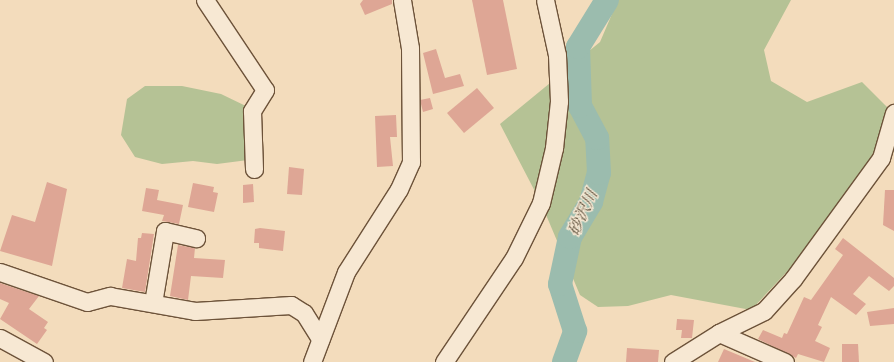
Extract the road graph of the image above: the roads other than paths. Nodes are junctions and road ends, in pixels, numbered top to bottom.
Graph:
1 (205, 0) edge
2 (402, 0) edge
3 (545, 0) edge
4 (894, 113) edge
5 (888, 157) edge
6 (254, 168) dead end
7 (196, 238) dead end
8 (0, 272) edge
9 (153, 303) junction
10 (719, 333) junction
11 (0, 338) edge
12 (320, 339) junction
13 (44, 362) edge
14 (312, 362) edge
15 (444, 362) edge
16 (673, 362) edge
17 (785, 362) edge

1 - 6 street
2 - 12 street
3 - 15 street
4 - 5 street
5 - 10 street
7 - 9 street
8 - 9 street
9 - 12 street
10 - 16 street
10 - 17 street
11 - 13 street
12 - 14 street

